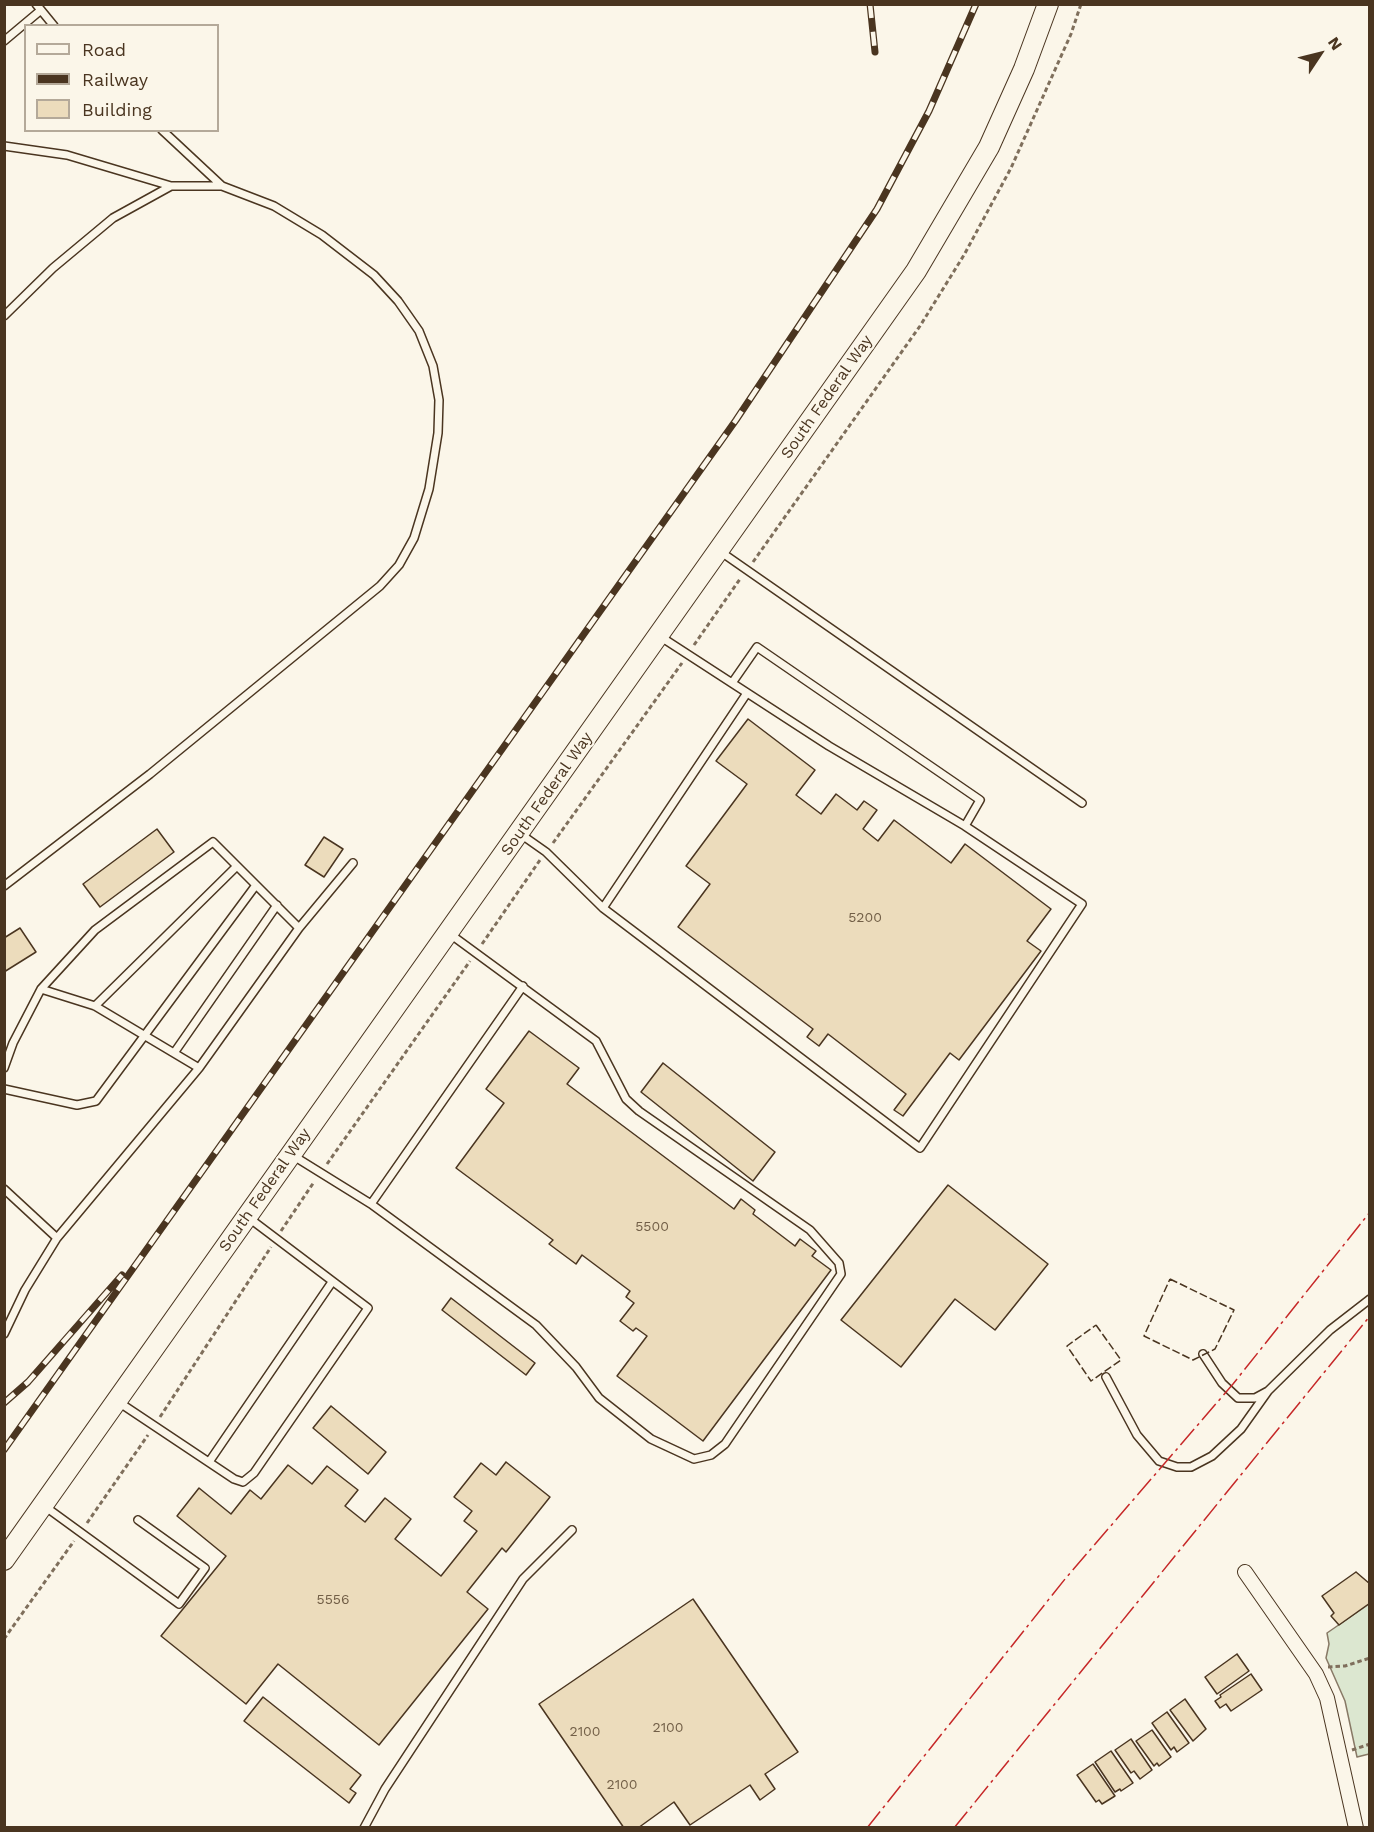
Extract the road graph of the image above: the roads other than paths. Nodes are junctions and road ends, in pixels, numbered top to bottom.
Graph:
1 (1048, 4) edge
2 (38, 7) edge
3 (52, 24) edge
4 (4, 41) edge
5 (164, 132) edge
6 (4, 146) edge
7 (171, 186) junction
8 (222, 186) junction
9 (4, 316) edge
10 (719, 551) junction
11 (659, 635) junction
12 (732, 683) junction
13 (747, 693) junction
14 (1082, 803) dead end
15 (965, 826) junction
16 (519, 833) junction
17 (353, 863) dead end
18 (237, 866) junction
19 (256, 885) junction
20 (4, 886) edge
21 (277, 905) junction
22 (603, 908) junction
23 (299, 928) junction
24 (448, 932) junction
25 (522, 986) junction
26 (41, 989) junction
27 (95, 1006) junction
28 (146, 1037) junction
29 (174, 1053) junction
30 (4, 1068) edge
31 (199, 1068) junction
32 (4, 1089) edge
33 (291, 1154) junction
34 (4, 1189) edge
35 (371, 1204) junction
36 (247, 1216) junction
37 (57, 1238) junction
38 (332, 1282) junction
39 (1370, 1299) edge
40 (4, 1334) edge
41 (1203, 1354) dead end
42 (1106, 1377) dead end
43 (1268, 1391) junction
44 (116, 1401) junction
45 (209, 1462) junction
46 (43, 1505) junction
47 (138, 1520) dead end
48 (572, 1530) dead end
49 (4, 1560) edge
50 (1245, 1572) dead end
51 (364, 1827) edge
52 (1356, 1827) edge

1 - 10 main road, South Federal Way
2 - 3 lane
2 - 4 lane
5 - 8 lane
6 - 7 lane
7 - 8 lane
7 - 9 lane
8 - 20 lane
10 - 11 main road, South Federal Way
10 - 14 lane
11 - 12 lane
11 - 16 main road, South Federal Way
12 - 13 lane
12 - 15 lane
13 - 15 lane
13 - 22 lane
15 - 22 lane
16 - 22 lane
16 - 24 main road, South Federal Way
17 - 23 lane
18 - 19 lane
18 - 26 lane
18 - 27 lane
19 - 21 lane
19 - 28 lane
21 - 23 lane
21 - 29 lane
23 - 31 lane
24 - 25 lane
24 - 33 main road, South Federal Way
25 - 35 lane
25 - 35 lane
26 - 27 lane
26 - 30 lane
27 - 28 lane
28 - 29 lane
28 - 32 lane
29 - 31 lane
31 - 37 lane
33 - 35 lane
33 - 36 main road, South Federal Way
34 - 37 lane
36 - 38 lane
36 - 44 main road, South Federal Way
37 - 40 lane
38 - 45 lane
38 - 45 lane
39 - 43 lane
41 - 43 lane
42 - 43 lane
44 - 45 lane
44 - 46 main road, South Federal Way
46 - 47 lane
46 - 49 main road, South Federal Way
48 - 51 lane
50 - 52 street

